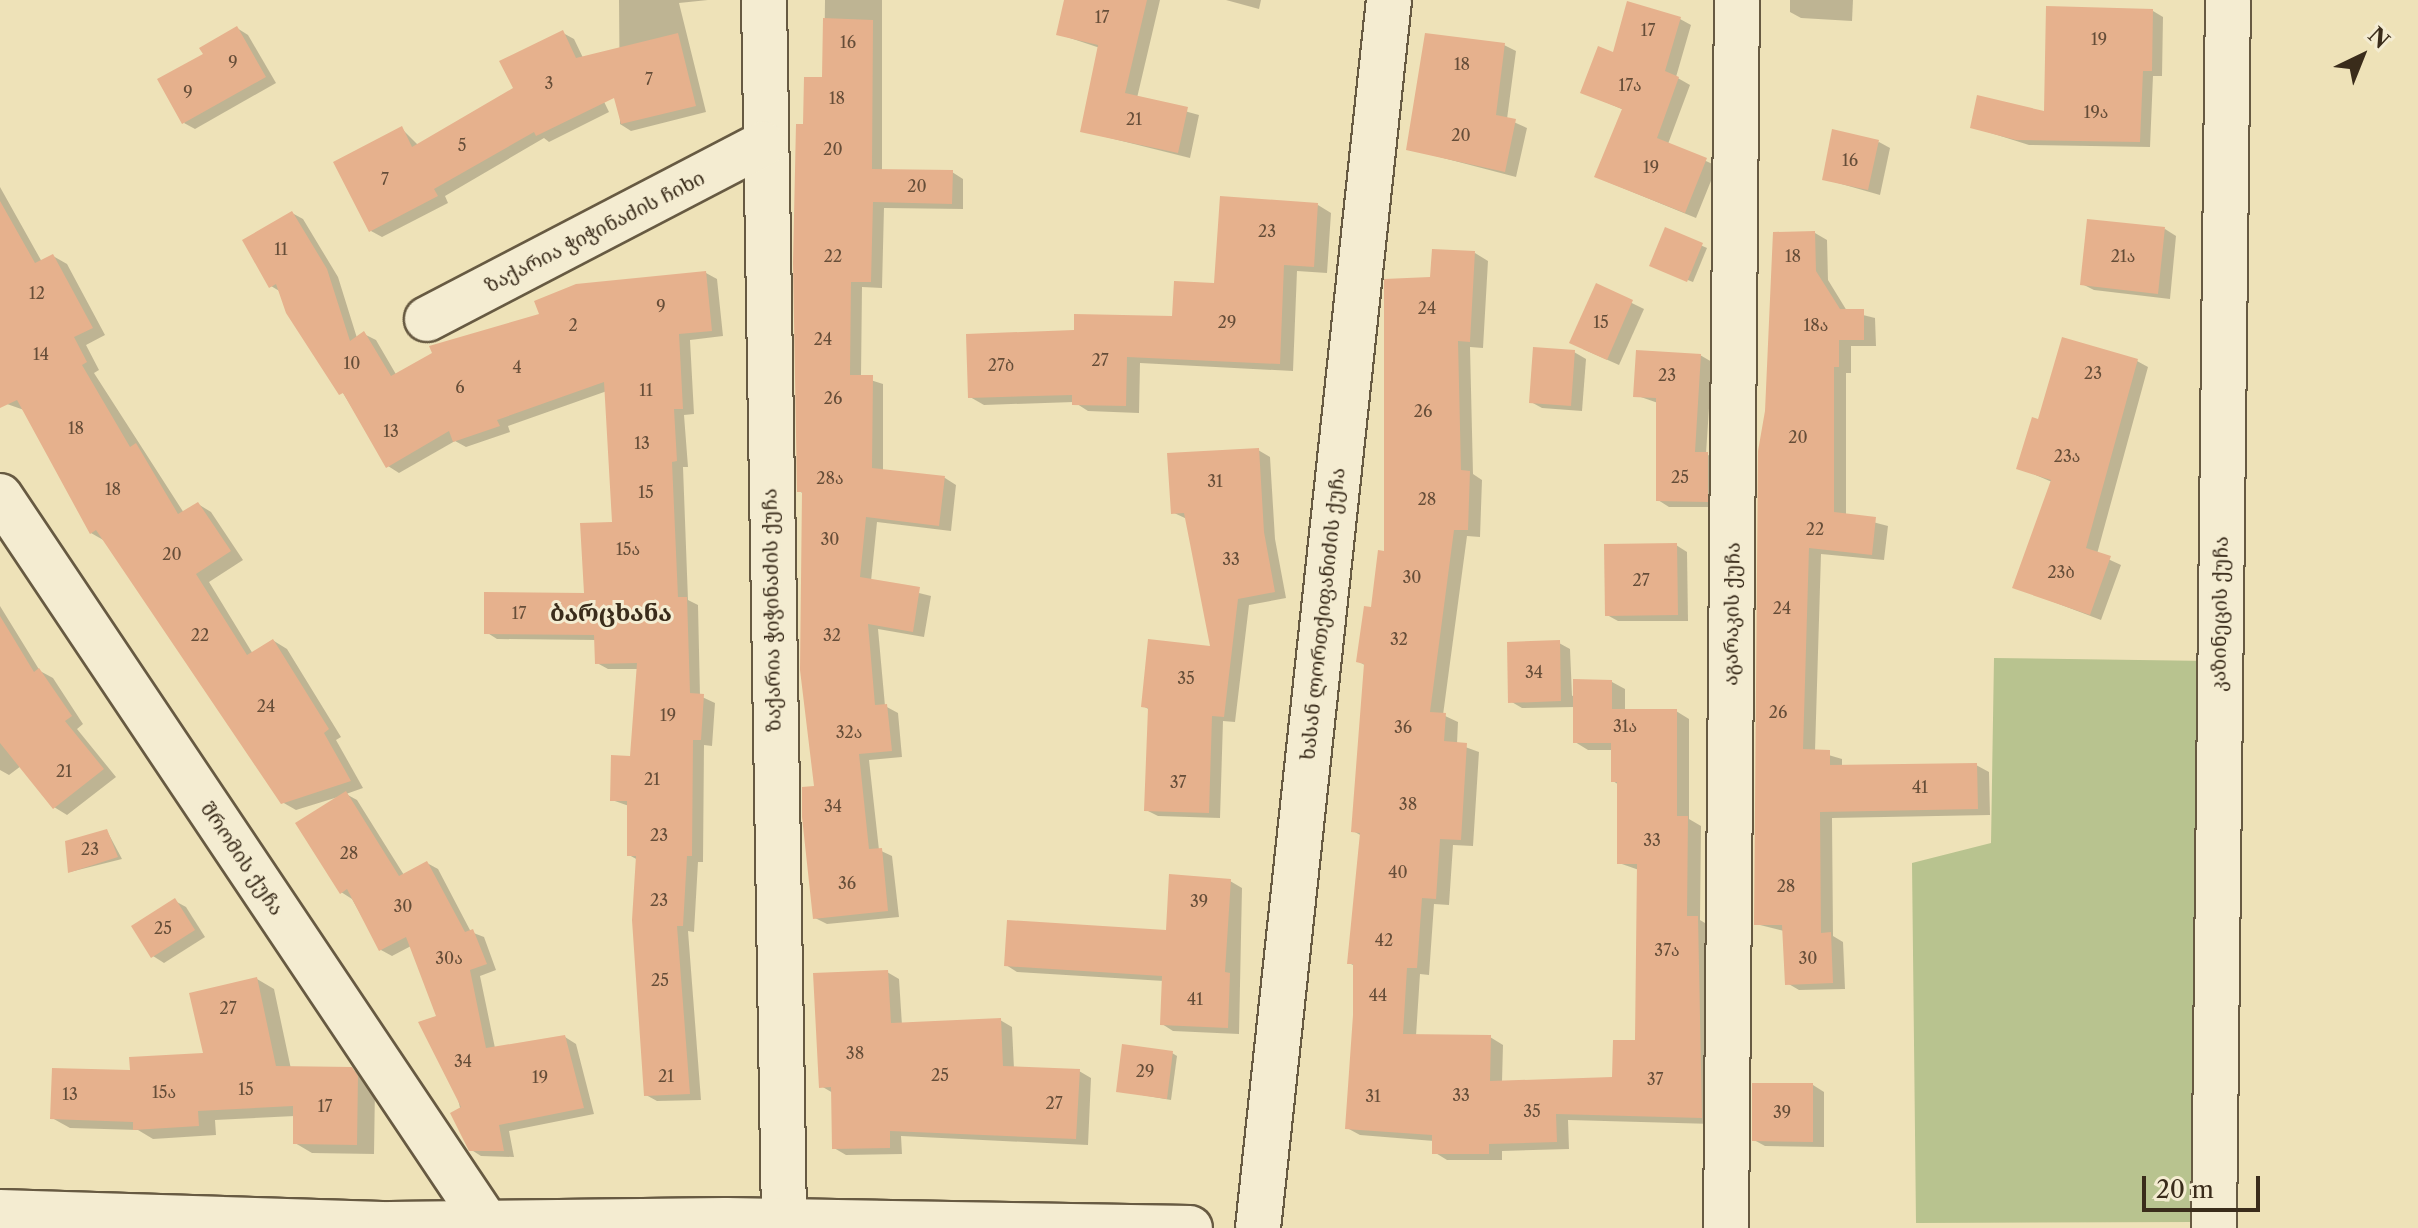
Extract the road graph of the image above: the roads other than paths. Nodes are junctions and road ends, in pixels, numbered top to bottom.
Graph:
1 (764, 0) edge
2 (1389, 0) edge
3 (1737, 0) edge
4 (2228, 0) edge
5 (763, 144) junction
6 (427, 319) dead end
7 (0, 496) edge
8 (0, 1212) edge
9 (784, 1220) junction
10 (486, 1222) junction
11 (726, 1224) edge
12 (1190, 1228) edge
13 (1258, 1228) edge
14 (1726, 1228) edge
15 (2214, 1228) edge

1 - 5 street, ზაქარია ჭიჭინაძის ქუჩა
2 - 13 street, ხასან ლორთქიფანიძის ქუჩა
3 - 14 street, აგარაკის ქუჩა
4 - 15 street, კაზინეცის ქუჩა
5 - 6 street, ზაქარია ჭიჭინაძის ჩიხი
5 - 9 street, ზაქარია ჭიჭინაძის ქუჩა
7 - 10 street, შრომის ქუჩა
8 - 10 street
9 - 11 street
9 - 12 street
10 - 11 street

